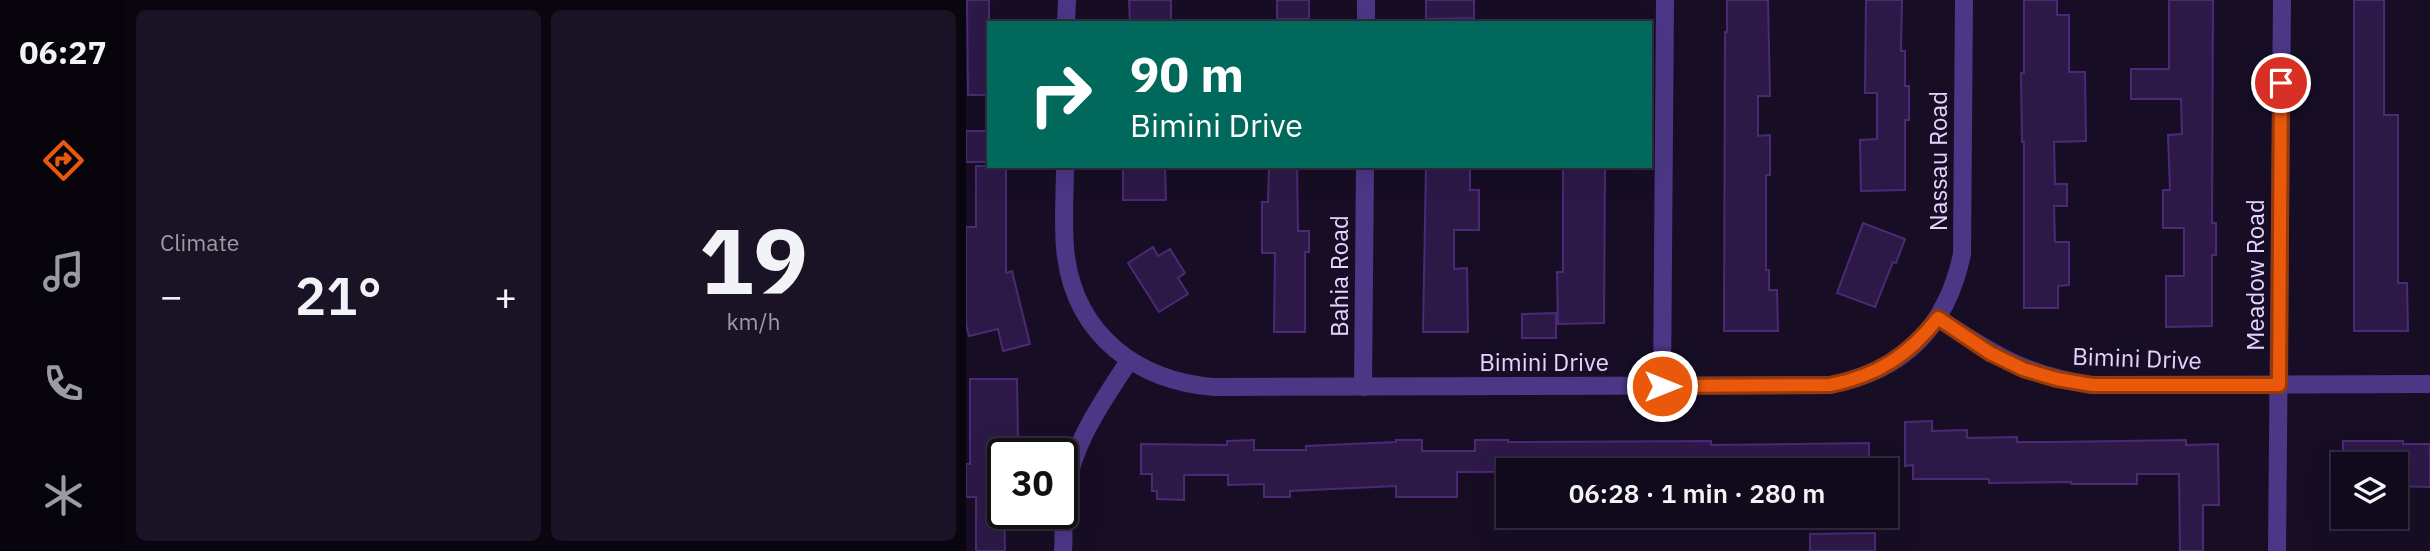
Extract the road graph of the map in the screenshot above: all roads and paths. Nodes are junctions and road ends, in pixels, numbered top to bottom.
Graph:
1 (1066, 0) edge
2 (1366, 0) edge
3 (1665, 0) edge
4 (1964, 0) edge
5 (2282, 0) edge
6 (1066, 21) edge
7 (1366, 21) edge
8 (1065, 168) edge
9 (1365, 168) edge
10 (1938, 318) junction
11 (1129, 361) junction
12 (2430, 384) edge
13 (2279, 385) junction
14 (1662, 386) junction
15 (1363, 387) junction
16 (1063, 551) edge
17 (2277, 551) edge

1 - 6 street
2 - 7 street
3 - 14 street
4 - 10 street, Nassau Road
5 - 13 street, Meadow Road
8 - 11 street, Bimini Drive
9 - 15 street, Bahia Road
10 - 13 street, Bimini Drive
10 - 14 street, Bimini Drive
11 - 15 street, Bimini Drive
11 - 16 street
12 - 13 street, Bimini Drive
13 - 17 street, Meadow Road
14 - 15 street, Bimini Drive

